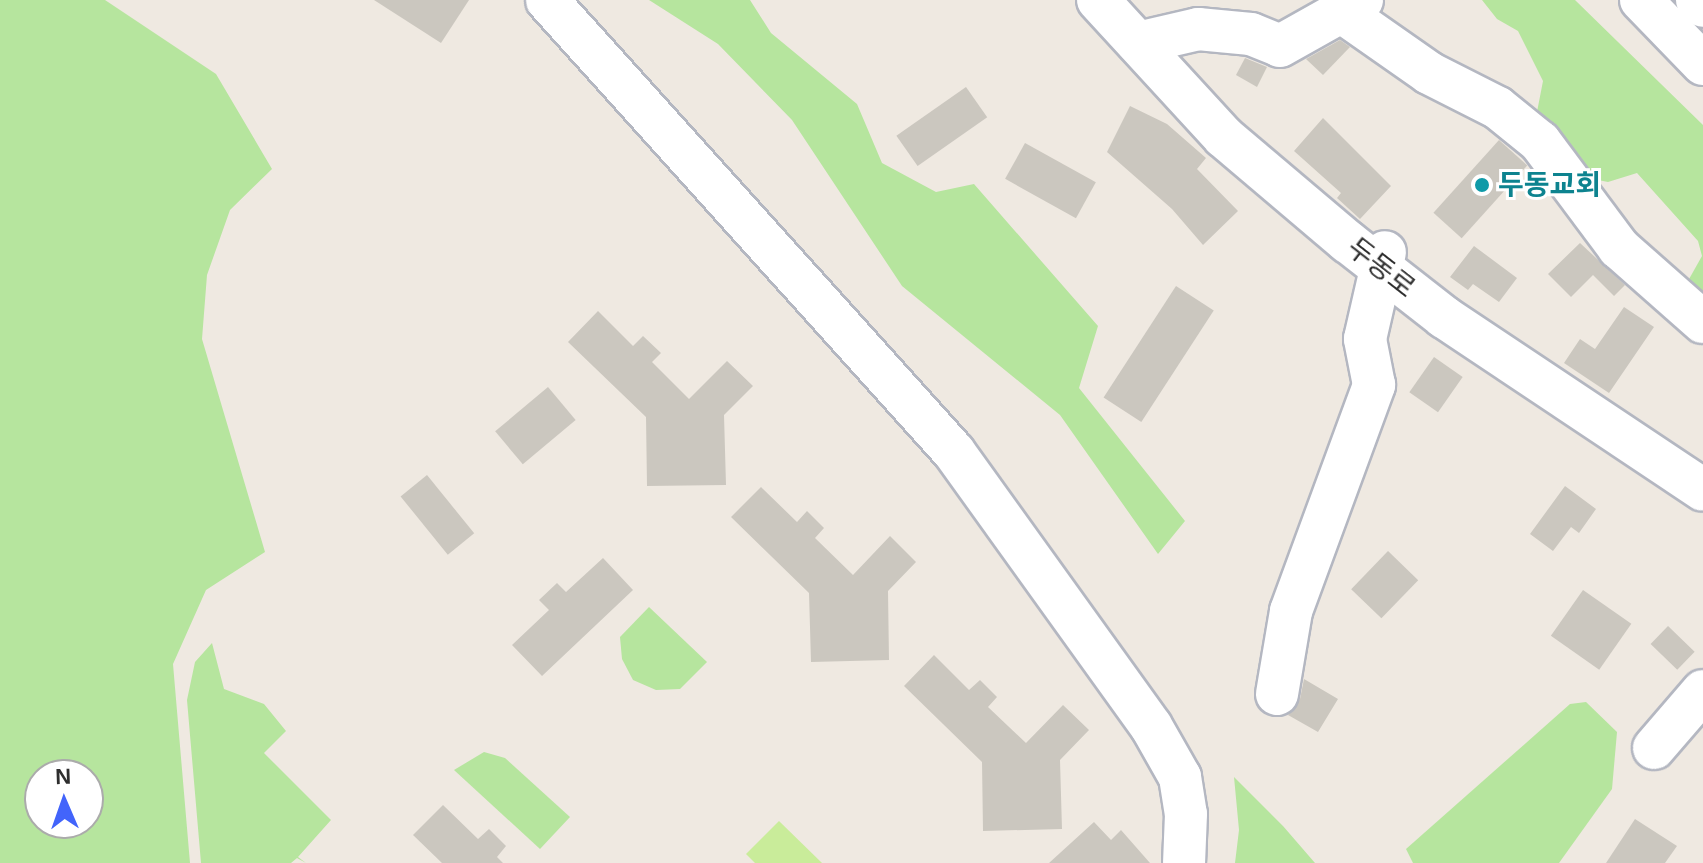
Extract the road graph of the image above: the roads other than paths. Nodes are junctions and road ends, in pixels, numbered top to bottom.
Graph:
1 (547, 0) edge
2 (577, 0) edge
3 (1098, 0) edge
4 (1125, 0) edge
5 (1641, 0) edge
6 (1697, 0) edge
7 (1352, 6) edge
8 (1703, 6) edge
9 (1149, 41) junction
10 (1703, 64) edge
11 (1382, 259) junction
12 (1703, 322) edge
13 (1702, 482) edge
14 (1703, 691) edge
15 (1277, 694) dead end
16 (1654, 748) dead end
17 (1184, 863) edge
18 (1208, 863) edge

1 - 17 street
2 - 18 street
3 - 9 street, 두동로
4 - 9 street, 두동로
5 - 10 street
6 - 8 street
7 - 9 street
7 - 12 street
9 - 11 street, 두동로
11 - 13 street, 두동로
11 - 15 street
14 - 16 street

